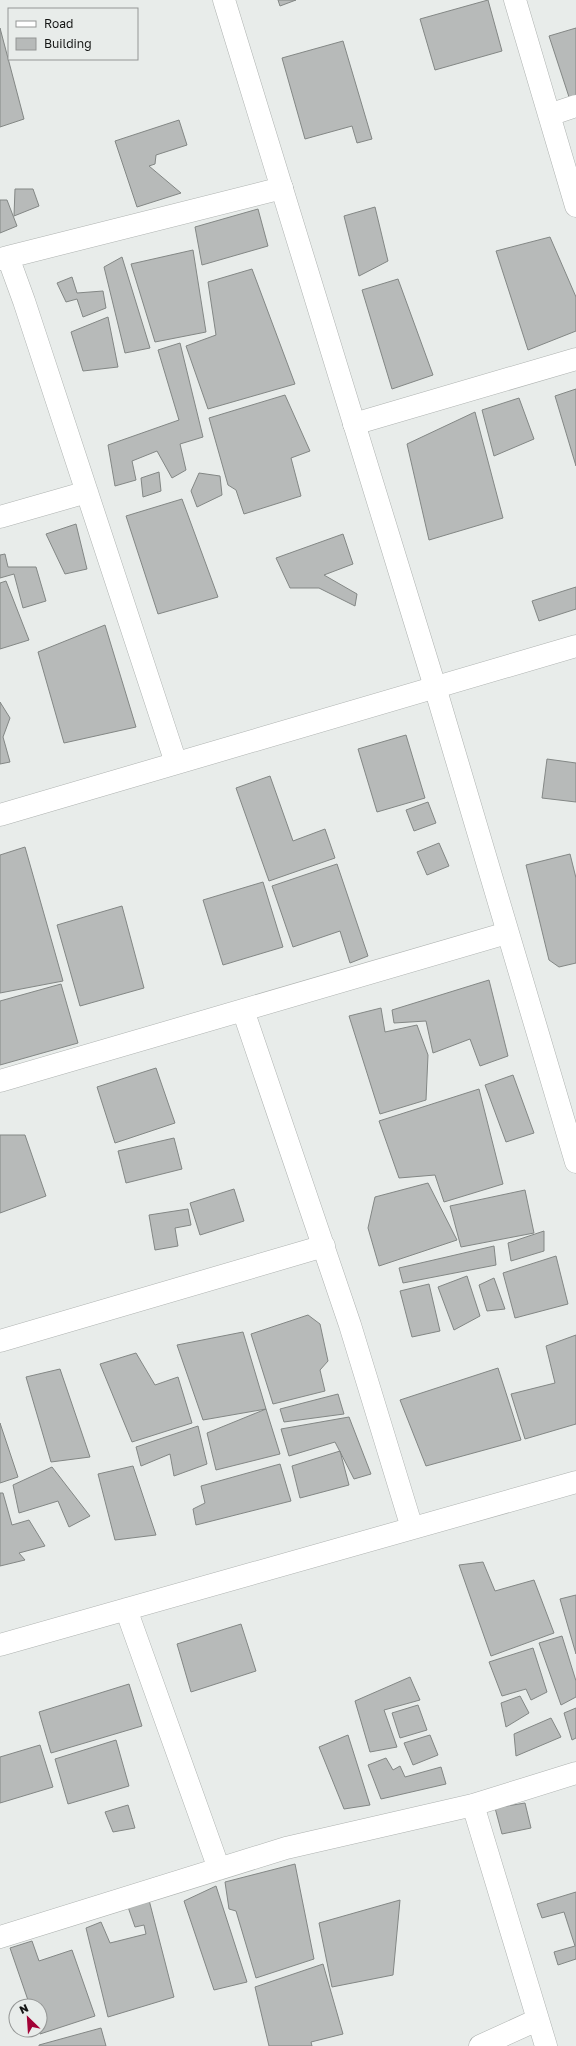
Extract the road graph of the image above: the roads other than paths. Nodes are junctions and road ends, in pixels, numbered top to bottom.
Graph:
1 (224, 0) edge
2 (515, 0) edge
3 (576, 106) edge
4 (549, 115) junction
5 (282, 188) junction
6 (576, 206) edge
7 (4, 258) edge
8 (576, 359) edge
9 (354, 424) junction
10 (86, 492) junction
11 (0, 517) edge
12 (576, 646) edge
13 (434, 687) junction
14 (176, 763) junction
15 (0, 815) edge
16 (507, 933) junction
17 (243, 1010) junction
18 (0, 1081) edge
19 (576, 1162) edge
20 (324, 1246) junction
21 (0, 1341) edge
22 (576, 1482) edge
23 (412, 1528) junction
24 (126, 1609) junction
25 (0, 1645) edge
26 (576, 1773) edge
27 (473, 1805) junction
28 (219, 1869) junction
29 (0, 1937) edge
30 (537, 2020) junction
31 (480, 2046) edge
32 (546, 2046) edge

1 - 5 street
2 - 4 street
3 - 4 street
4 - 6 street
5 - 7 street
5 - 9 street
7 - 10 street
8 - 9 street
9 - 13 street
10 - 11 street
10 - 14 street
12 - 13 street
13 - 14 street
13 - 16 street
14 - 15 street
16 - 17 street
16 - 19 street
17 - 18 street
17 - 20 street
20 - 21 street
20 - 23 street
22 - 23 street
23 - 24 street
24 - 25 street
24 - 28 street
26 - 27 street
27 - 28 street
27 - 30 street
28 - 29 street
30 - 31 street
30 - 32 street

